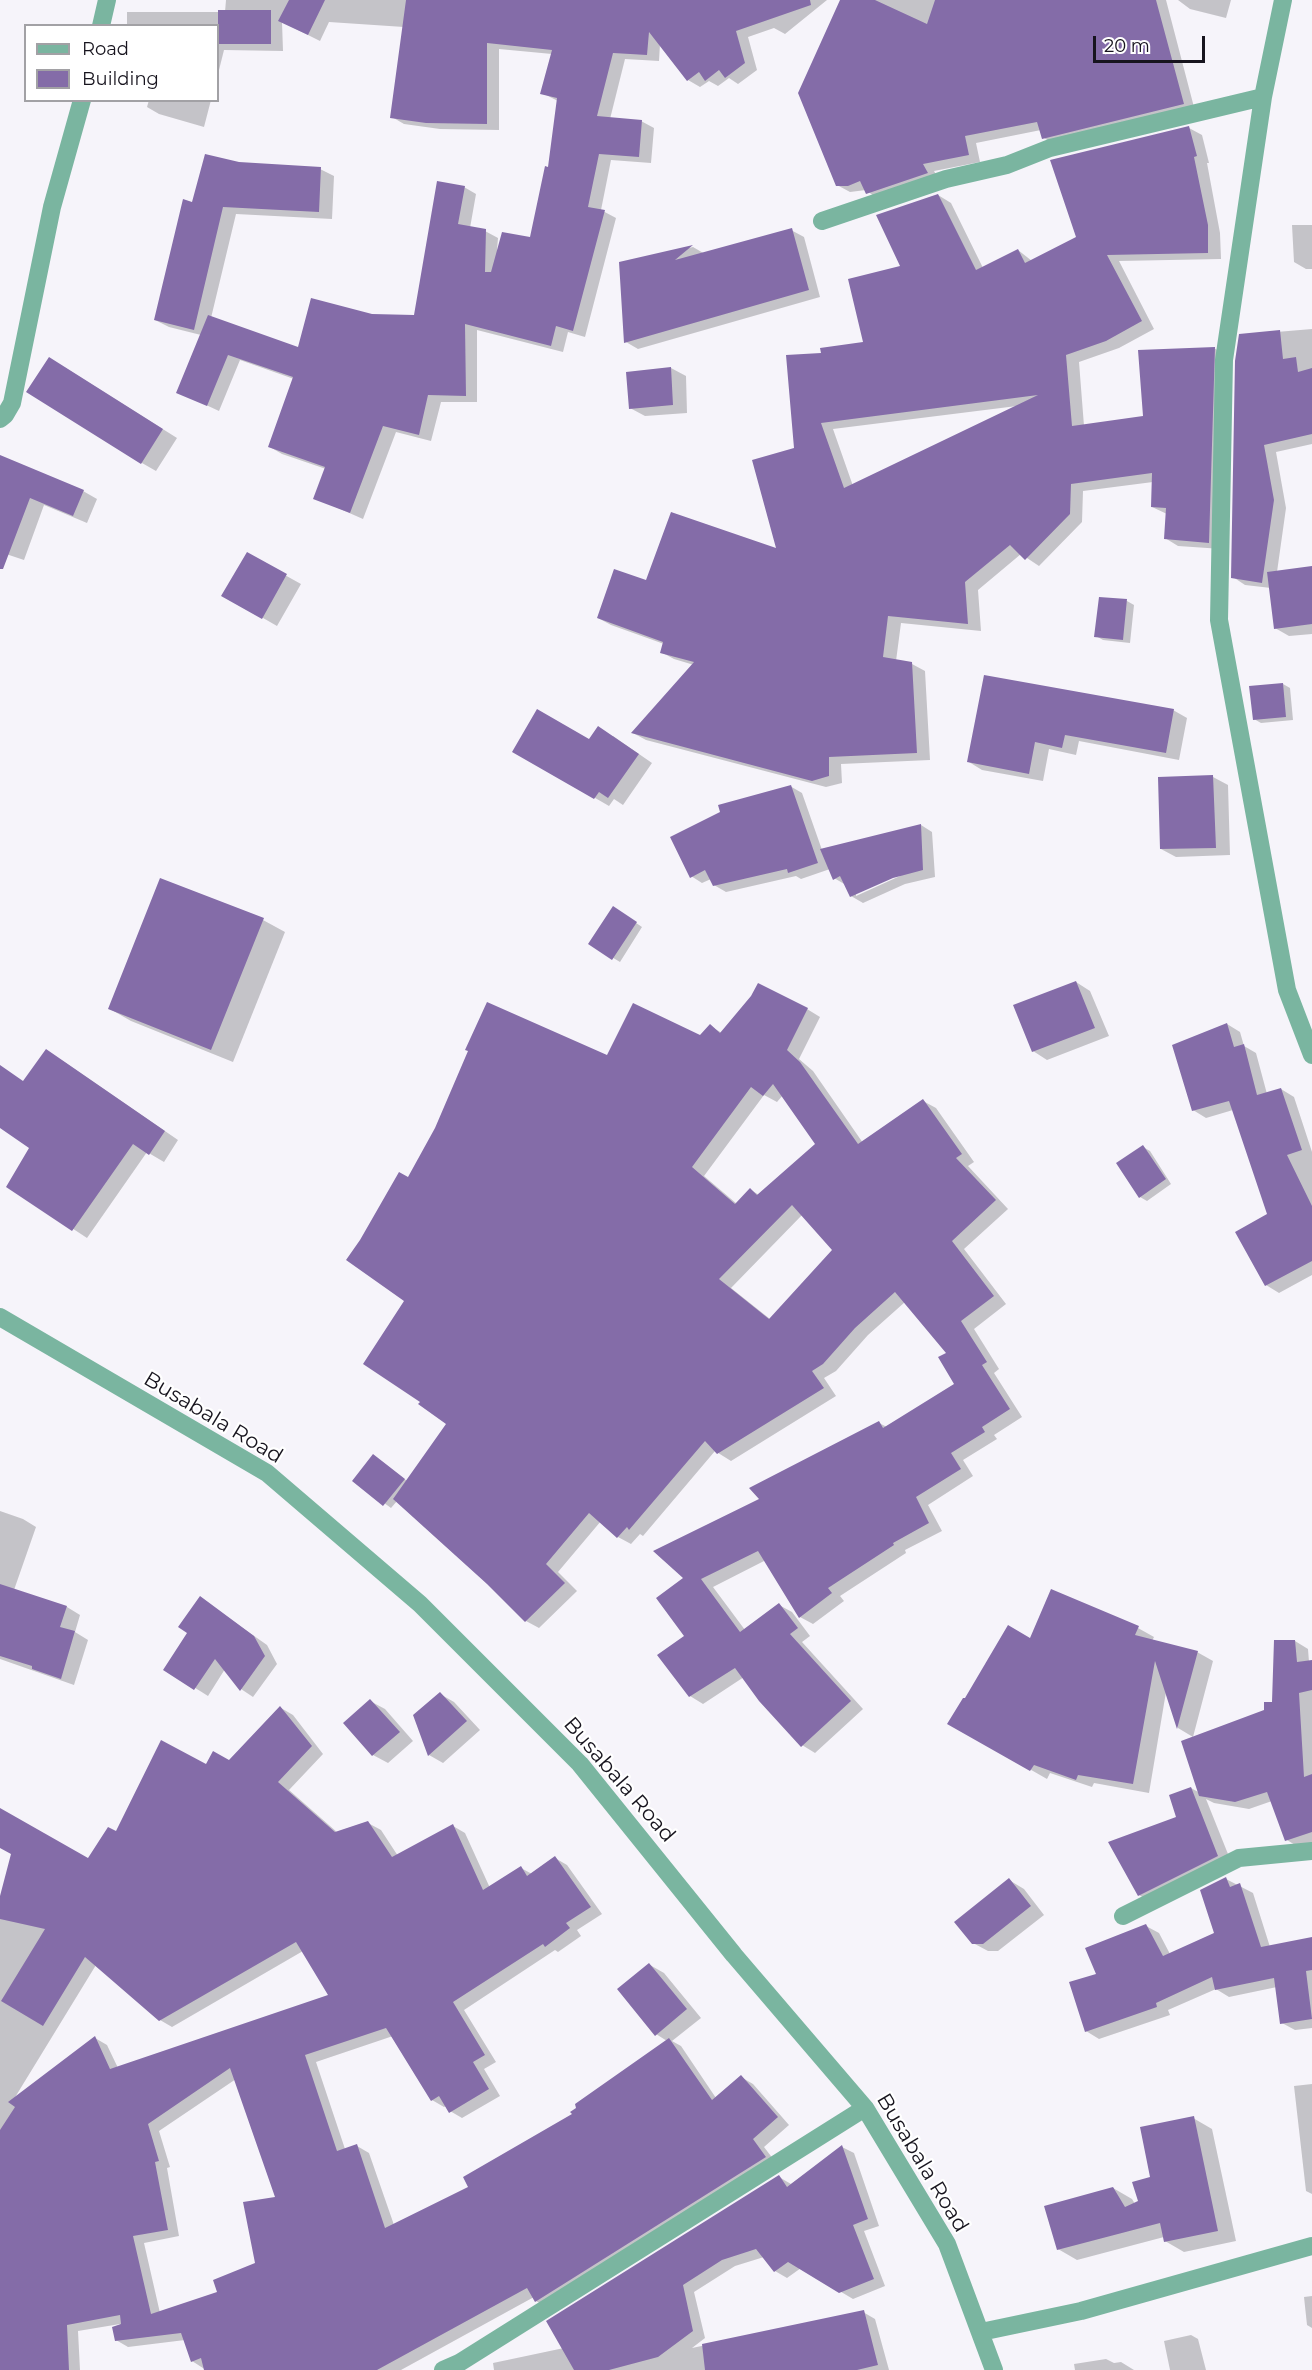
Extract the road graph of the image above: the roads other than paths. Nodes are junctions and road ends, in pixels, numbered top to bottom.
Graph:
1 (107, 0) edge
2 (1284, 0) edge
3 (101, 24) edge
4 (1263, 97) junction
5 (81, 102) edge
6 (822, 221) dead end
7 (0, 419) edge
8 (1312, 1055) edge
9 (0, 1317) edge
10 (1312, 1851) edge
11 (1123, 1916) dead end
12 (865, 2108) junction
13 (1312, 2246) edge
14 (981, 2332) junction
15 (443, 2370) edge
16 (994, 2370) edge

1 - 3 street
2 - 4 street
4 - 6 street
4 - 8 street
5 - 7 street
9 - 12 street, Busabala Road
10 - 11 street
12 - 14 street, Busabala Road
12 - 15 street
13 - 14 street
14 - 16 street, Busabala Road

